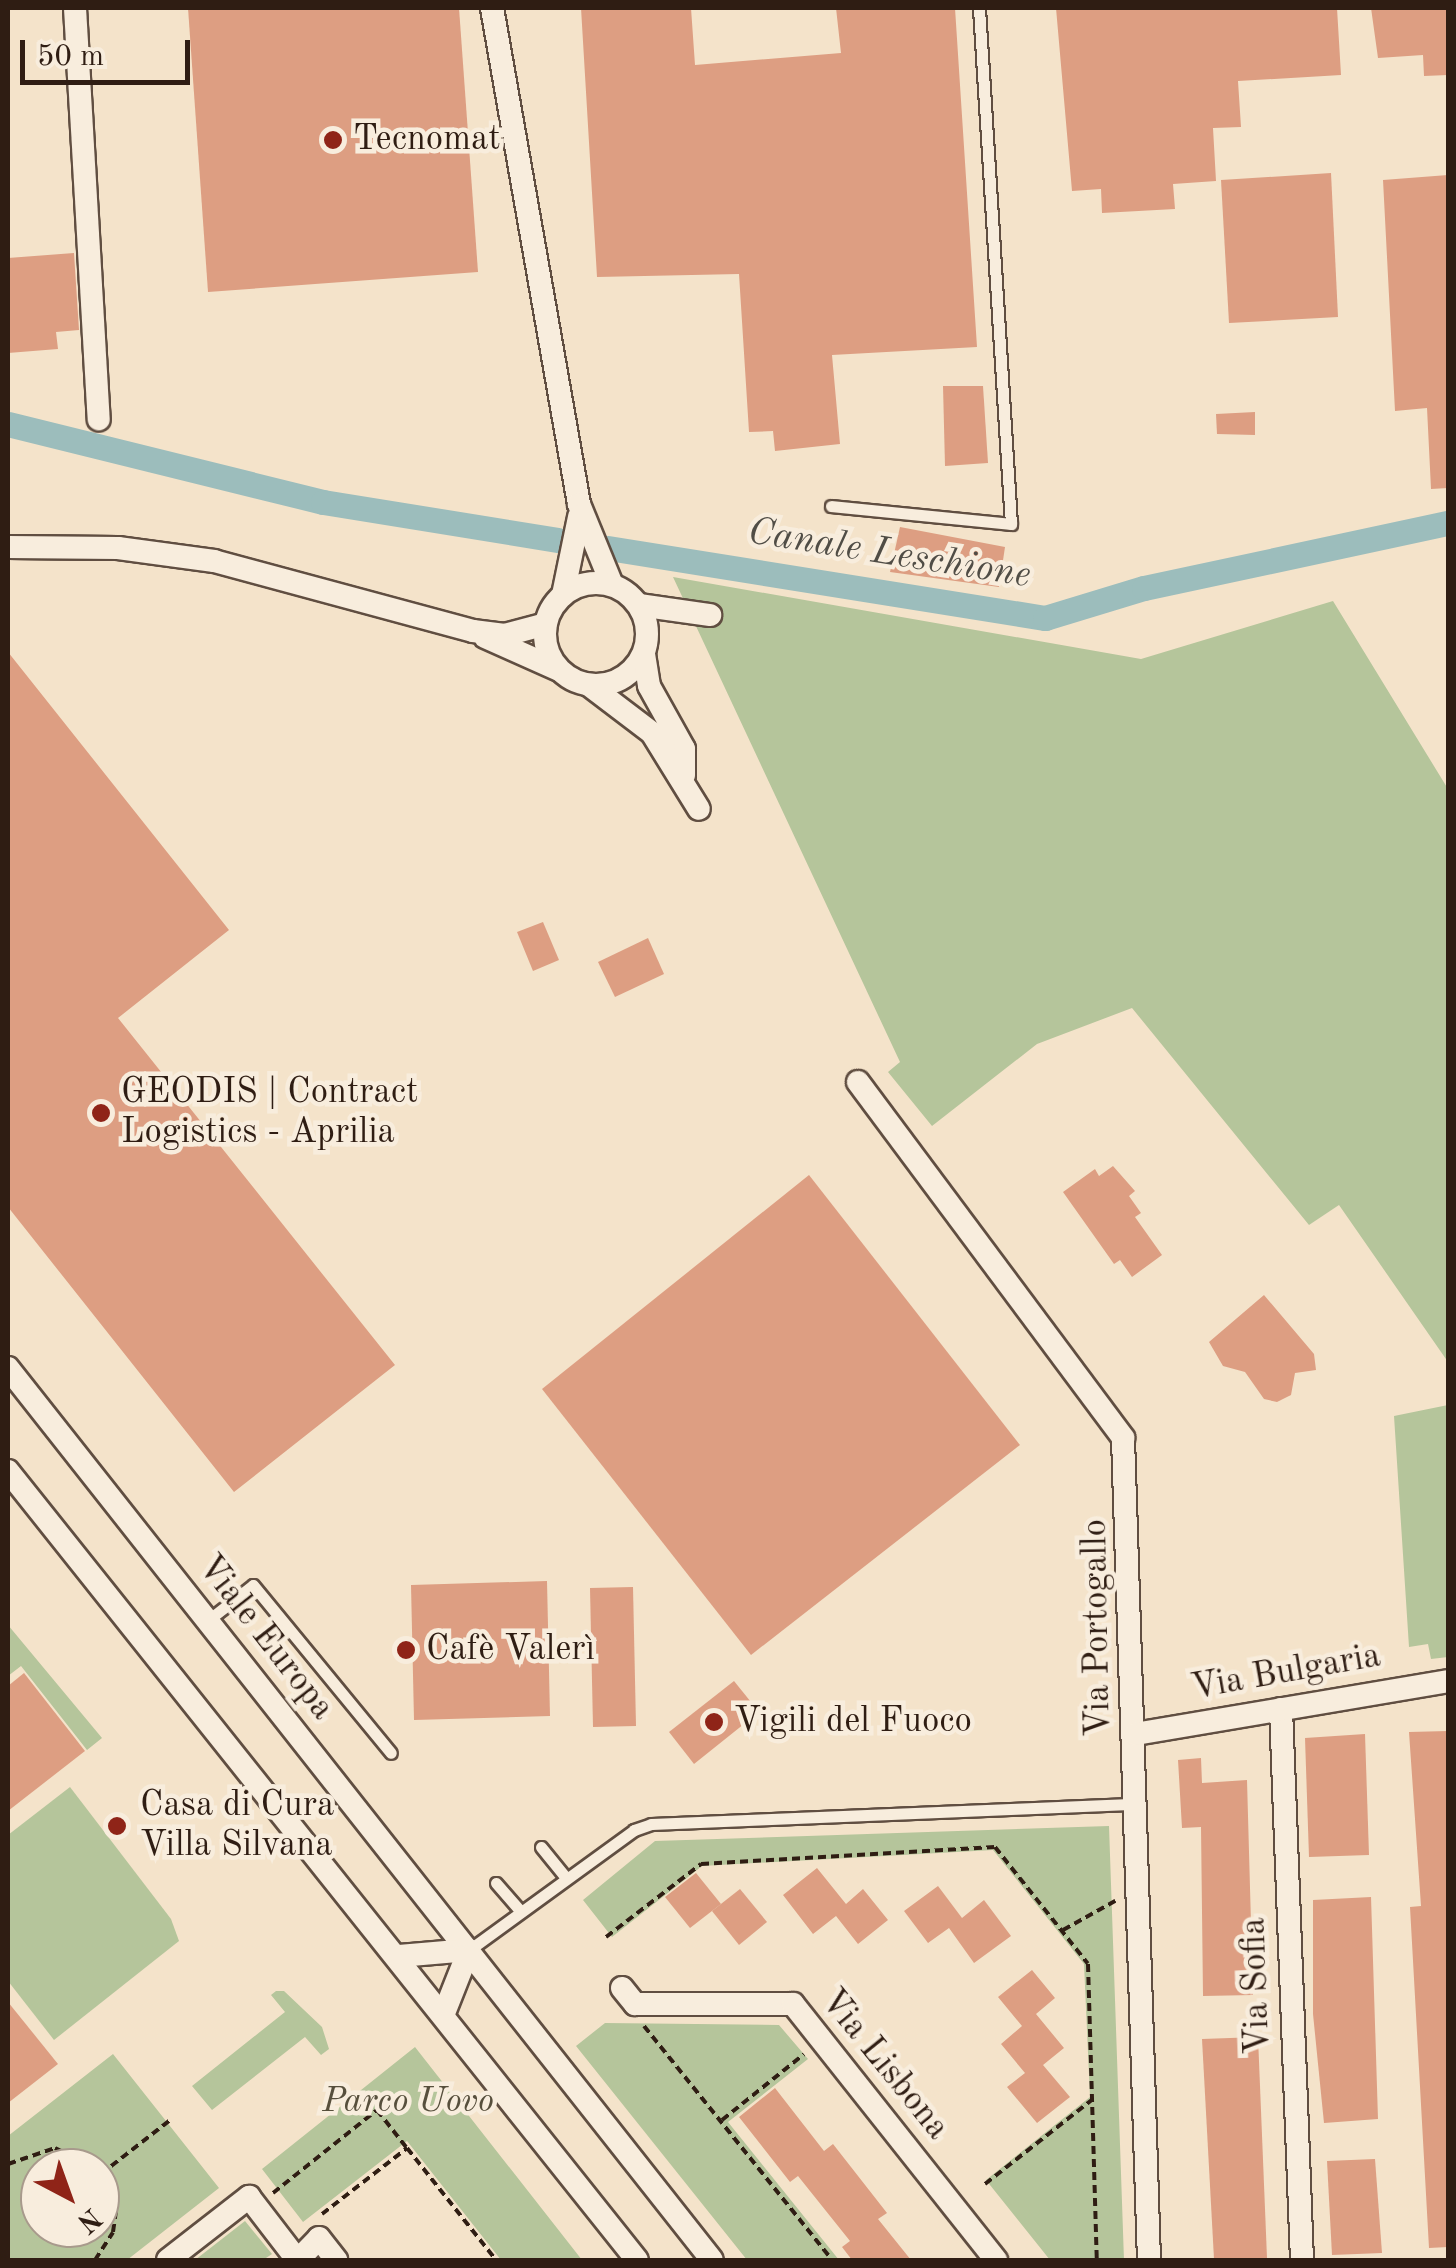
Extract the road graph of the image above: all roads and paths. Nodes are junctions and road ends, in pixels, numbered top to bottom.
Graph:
1 (76, 8) edge
2 (492, 8) edge
3 (979, 8) edge
4 (99, 419) dead end
5 (579, 504) junction
6 (831, 506) dead end
7 (8, 547) edge
8 (612, 585) junction
9 (563, 595) junction
10 (639, 605) junction
11 (546, 624) junction
12 (473, 631) junction
13 (646, 646) junction
14 (559, 670) junction
15 (589, 685) junction
16 (684, 775) junction
17 (699, 809) dead end
18 (858, 1082) dead end
19 (8, 1368) edge
20 (8, 1471) edge
21 (207, 1621) junction
22 (1448, 1681) edge
23 (1281, 1709) junction
24 (1135, 1734) junction
25 (391, 1753) dead end
26 (1137, 1804) junction
27 (541, 1847) dead end
28 (566, 1878) junction
29 (496, 1883) dead end
30 (1115, 1901) dead end
31 (521, 1912) junction
32 (1062, 1930) junction
33 (606, 1937) dead end
34 (469, 1950) junction
35 (399, 1956) junction
36 (622, 1988) dead end
37 (444, 2013) junction
38 (639, 2019) dead end
39 (808, 2051) dead end
40 (1093, 2099) junction
41 (170, 2120) dead end
42 (720, 2121) junction
43 (406, 2148) junction
44 (120, 2156) edge
45 (985, 2184) dead end
46 (273, 2193) dead end
47 (319, 2217) dead end
48 (296, 2259) edge
49 (168, 2260) edge
50 (336, 2260) edge
51 (496, 2260) edge
52 (636, 2260) edge
53 (712, 2260) edge
54 (832, 2260) edge
55 (996, 2260) edge
56 (1096, 2260) edge
57 (1150, 2260) edge
58 (1302, 2260) edge

1 - 4 street
2 - 5 street
3 - 6 lane
5 - 8 street
5 - 9 street
7 - 12 street
8 - 9 street
8 - 10 street
9 - 11 street
10 - 13 street
10 - 13 street
11 - 12 street
11 - 14 street
12 - 14 street
13 - 15 street
13 - 16 street
14 - 15 street
15 - 16 street
16 - 17 street
18 - 24 street, Via Portogallo
19 - 21 street, Viale Europa
20 - 35 street
21 - 25 lane
21 - 34 street, Viale Europa
22 - 23 street, Via Bulgaria
23 - 24 street, Via Bulgaria
23 - 58 street, Via Sofia
24 - 26 street, Via Portogallo
26 - 28 lane
26 - 57 street, Via Portogallo
27 - 28 lane
28 - 31 lane
29 - 31 lane
30 - 32 path
31 - 34 lane
32 - 33 path
32 - 40 path
34 - 35 street
34 - 37 street
34 - 53 street, Viale Europa
35 - 37 street
36 - 55 street, Via Lisbona
37 - 52 street
38 - 42 path
39 - 42 path
40 - 45 path
40 - 56 path
41 - 44 path
42 - 54 path
43 - 46 path
43 - 47 path
43 - 51 path
48 - 49 street
48 - 50 street

